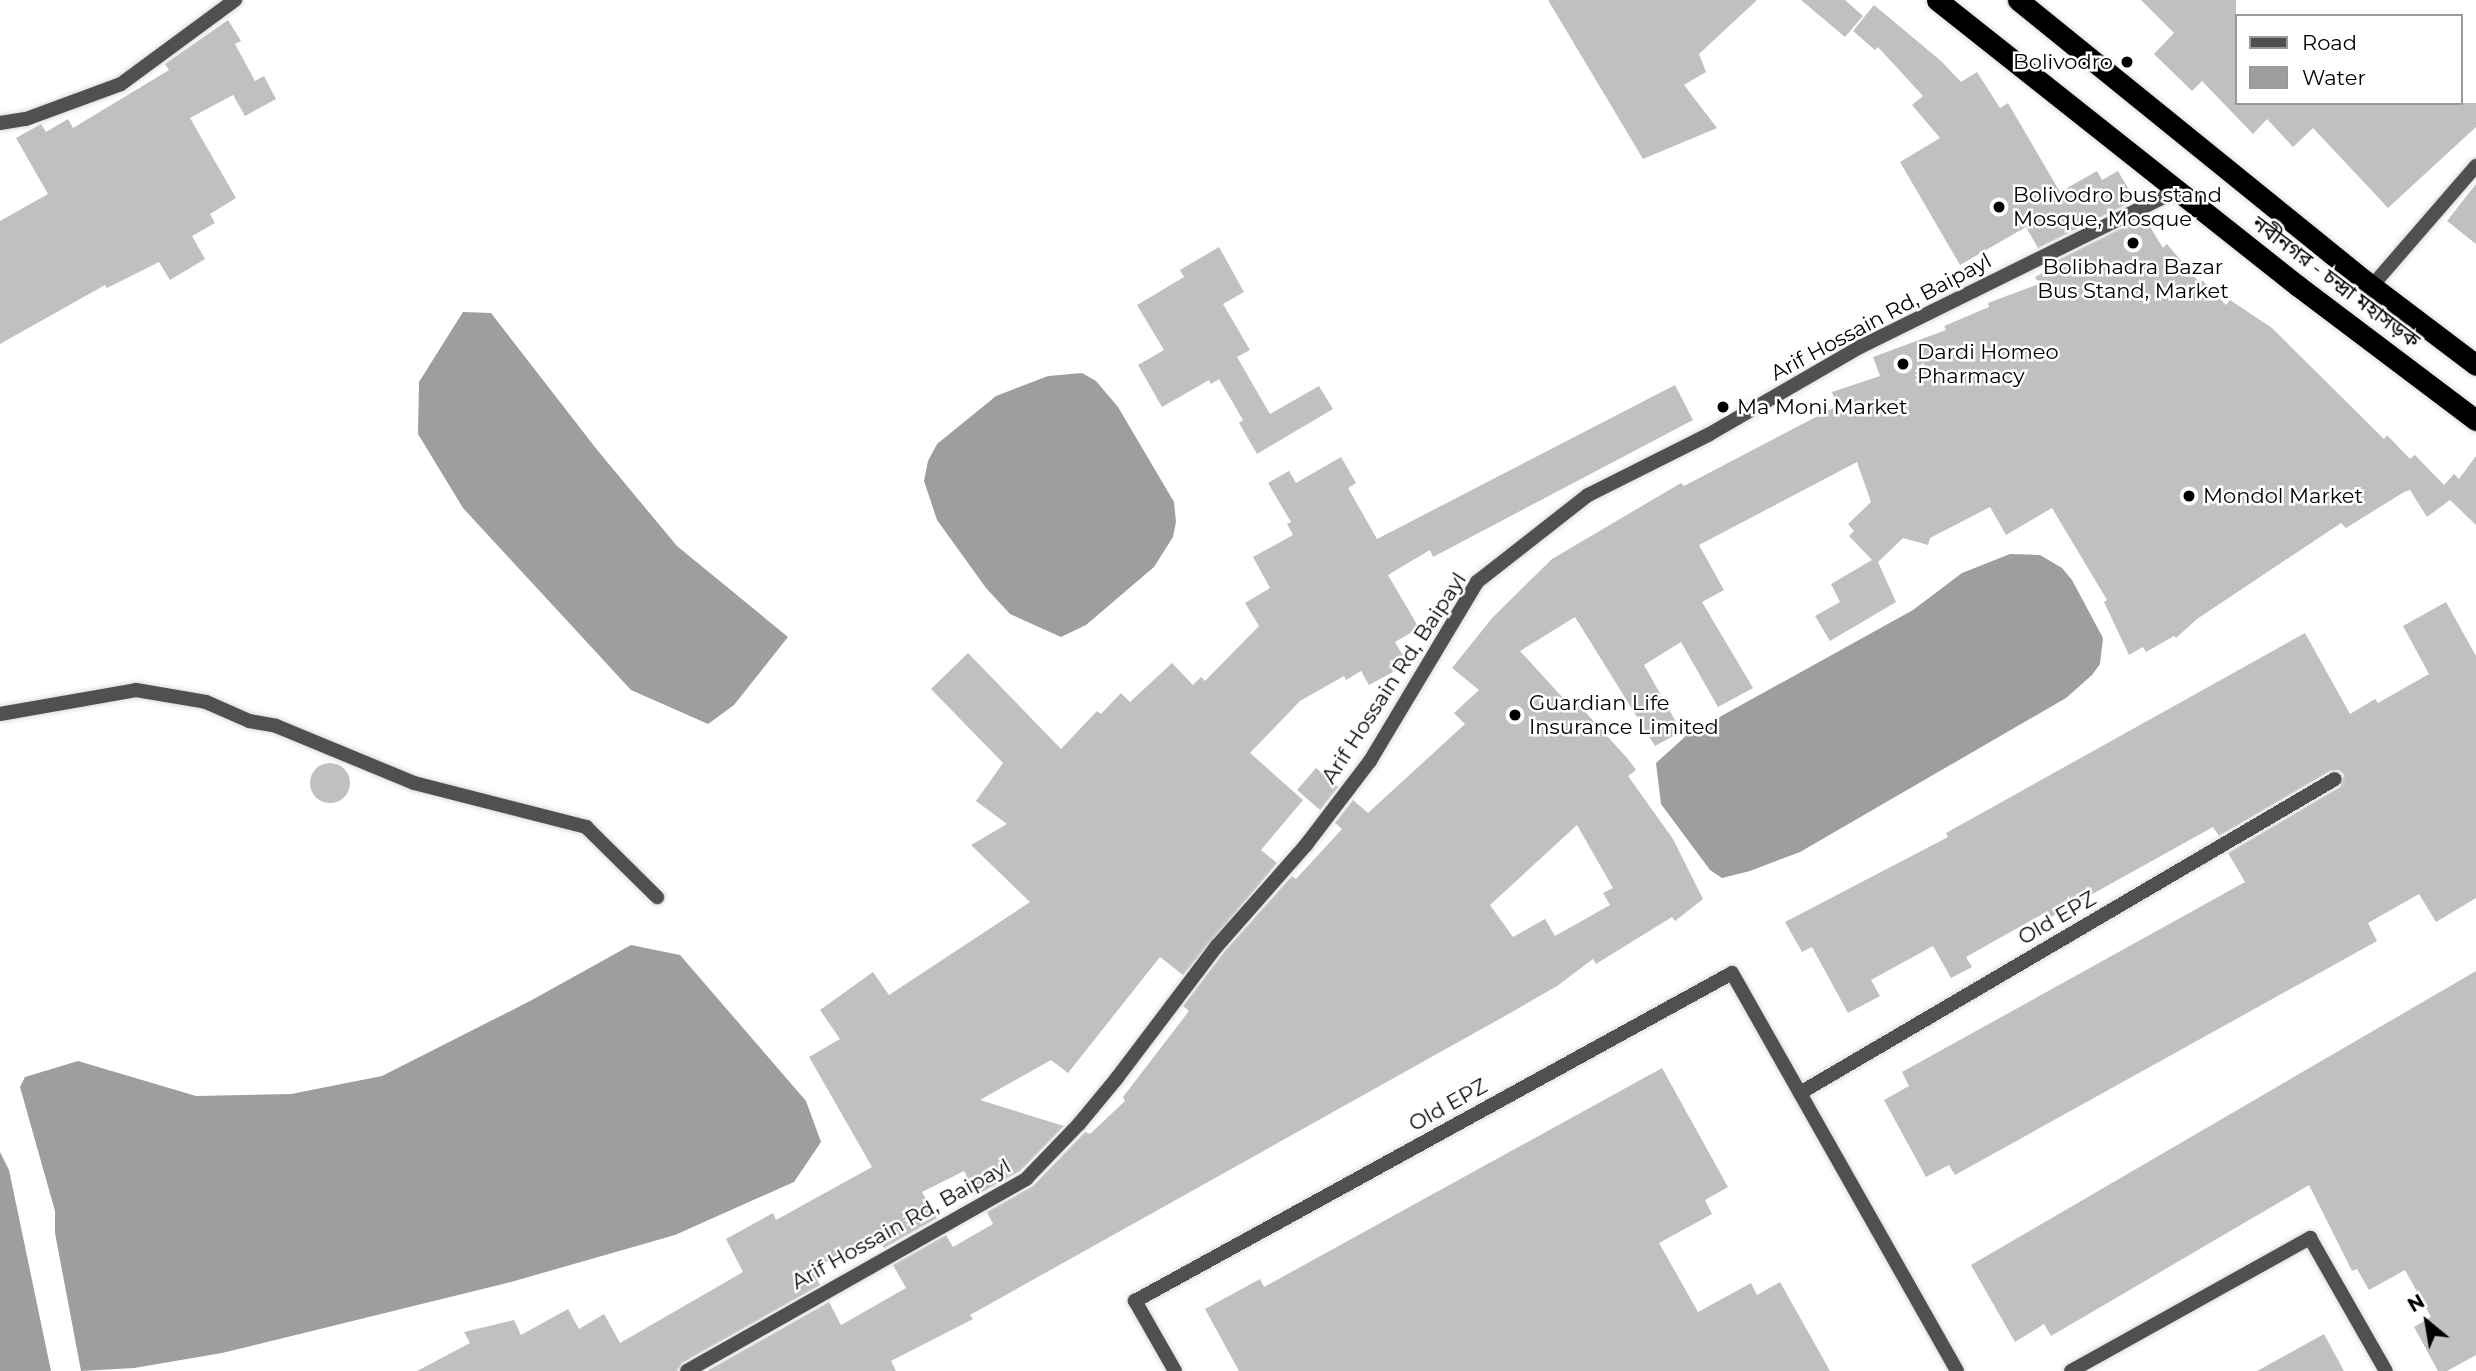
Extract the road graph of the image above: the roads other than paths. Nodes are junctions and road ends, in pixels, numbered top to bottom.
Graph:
1 (235, 0) edge
2 (1937, 0) edge
3 (2018, 0) edge
4 (0, 123) edge
5 (2476, 166) edge
6 (2177, 190) junction
7 (2372, 286) junction
8 (2474, 360) edge
9 (2476, 419) edge
10 (0, 714) edge
11 (2334, 779) dead end
12 (657, 897) dead end
13 (1800, 1093) junction
14 (687, 1371) edge
15 (1174, 1371) edge
16 (1957, 1371) edge
17 (2071, 1371) edge
18 (2386, 1371) edge

1 - 4 street
2 - 6 highway, নবীনগর - চন্দ্রা মহাসড়ক
3 - 7 highway, নবীনগর - চন্দ্রা মহাসড়ক
5 - 7 street
6 - 9 highway, নবীনগর - চন্দ্রা মহাসড়ক
6 - 14 street, Arif Hossain Rd, Baipayl
7 - 8 highway, নবীনগর - চন্দ্রা মহাসড়ক
10 - 12 street
11 - 13 street, Old EPZ
13 - 15 street, Old EPZ
13 - 16 street, Old EPZ
17 - 18 street

